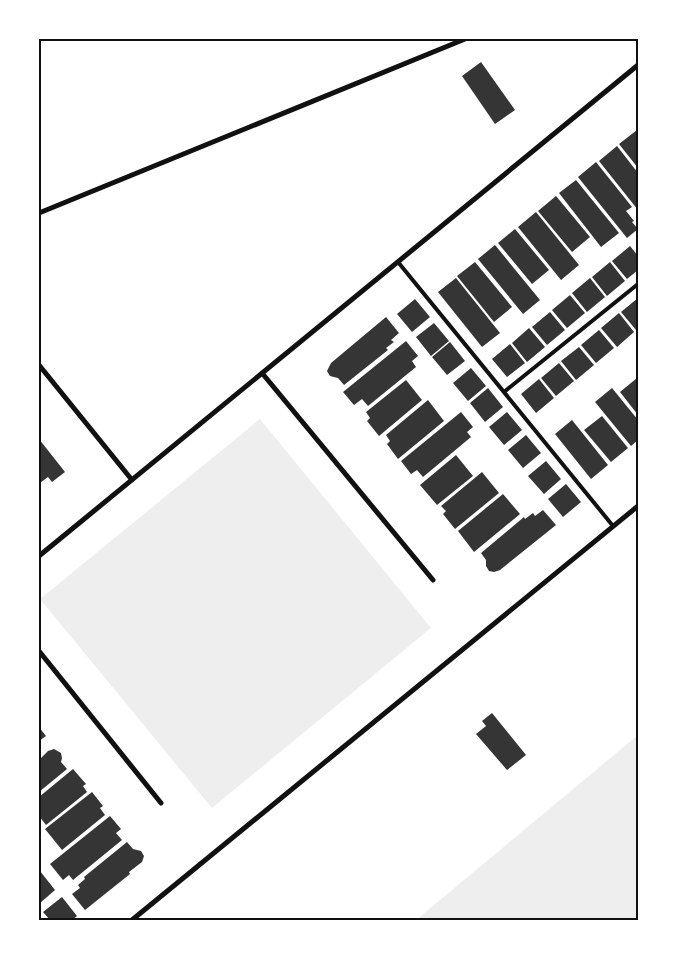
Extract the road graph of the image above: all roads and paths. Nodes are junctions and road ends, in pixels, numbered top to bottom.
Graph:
1 (465, 39) edge
2 (638, 65) edge
3 (39, 212) edge
4 (398, 262) junction
5 (638, 284) edge
6 (39, 364) edge
7 (262, 373) junction
8 (504, 392) junction
9 (132, 480) junction
10 (638, 506) edge
11 (613, 526) junction
12 (39, 556) edge
13 (433, 580) dead end
14 (39, 650) edge
15 (161, 803) dead end
16 (132, 920) edge

1 - 3 street
2 - 4 street
4 - 7 street
4 - 8 lane
5 - 8 lane
6 - 9 street
7 - 9 street
7 - 13 street
8 - 11 lane
9 - 12 street
10 - 11 street
11 - 16 street
14 - 15 street

